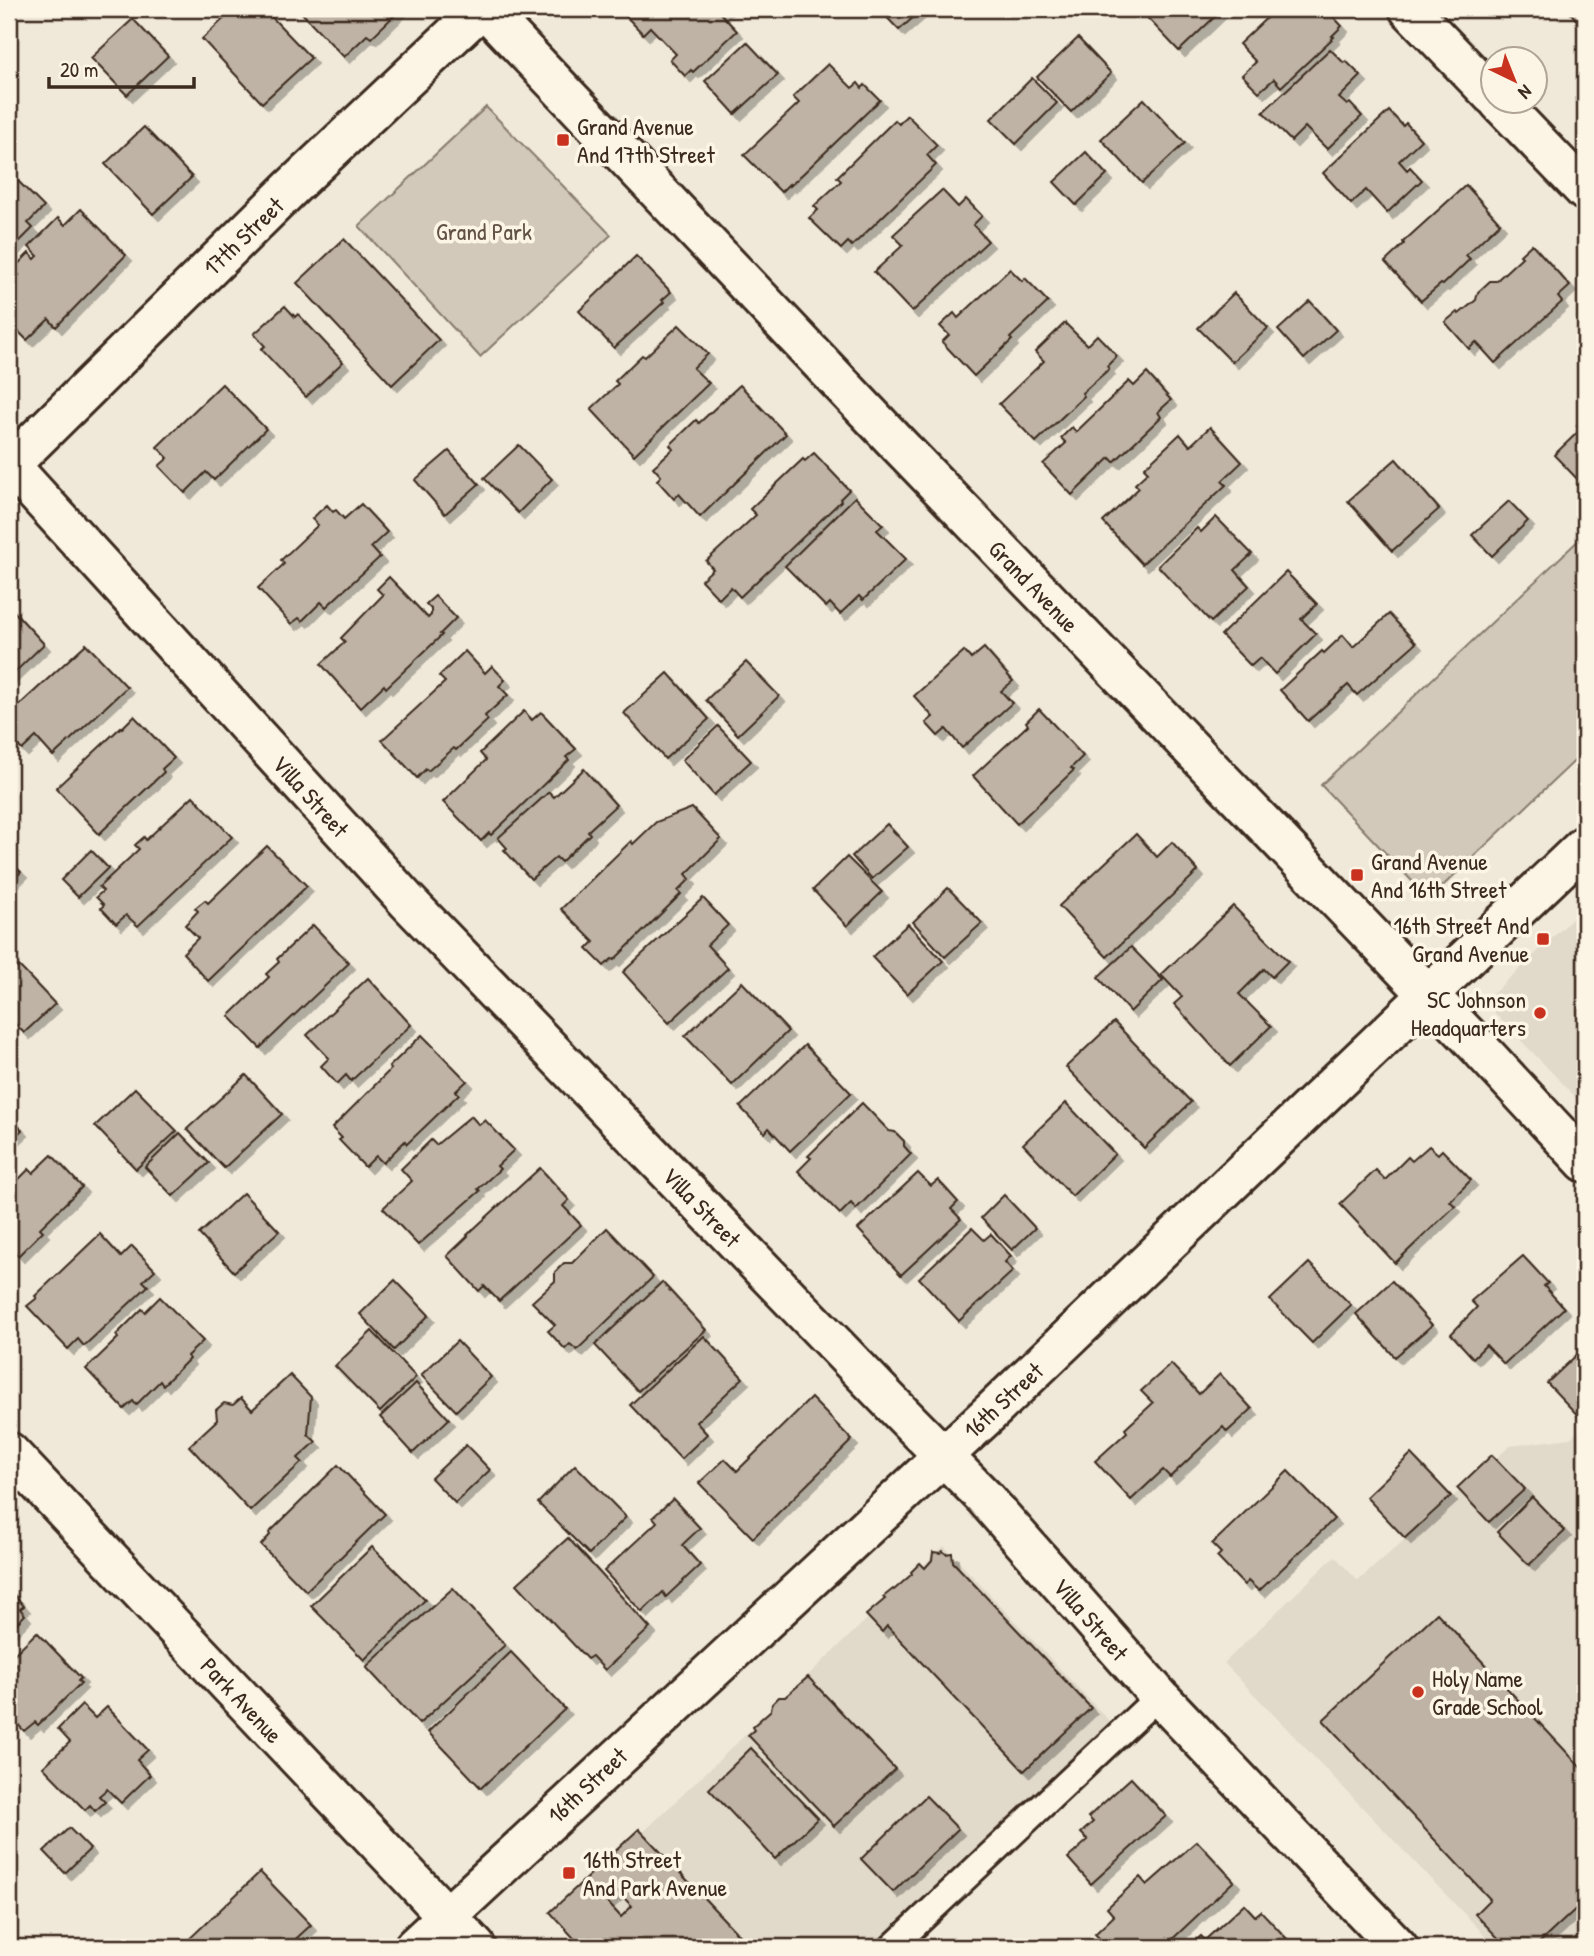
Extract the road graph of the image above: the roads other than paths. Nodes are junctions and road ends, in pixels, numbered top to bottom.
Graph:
1 (483, 9) edge
2 (1409, 9) edge
3 (1478, 80) edge
4 (1513, 116) edge
5 (1585, 191) edge
6 (9, 465) edge
7 (1585, 845) edge
8 (1427, 995) junction
9 (1585, 1162) edge
10 (9, 1452) edge
11 (943, 1457) junction
12 (1158, 1696) junction
13 (447, 1916) junction
14 (907, 1942) edge
15 (414, 1947) edge
16 (476, 1947) edge
17 (1398, 1947) edge

1 - 6 street, 17th Street
1 - 8 street, Grand Avenue
2 - 3 street
4 - 5 street
6 - 11 street, Villa Street
7 - 8 street, 16th Street
8 - 9 street, Grand Avenue
8 - 11 street, 16th Street
10 - 13 street, Park Avenue
11 - 12 street, Villa Street
11 - 13 street, 16th Street
12 - 14 lane
12 - 17 street, Villa Street
13 - 15 street, 16th Street
13 - 16 street, Park Avenue

